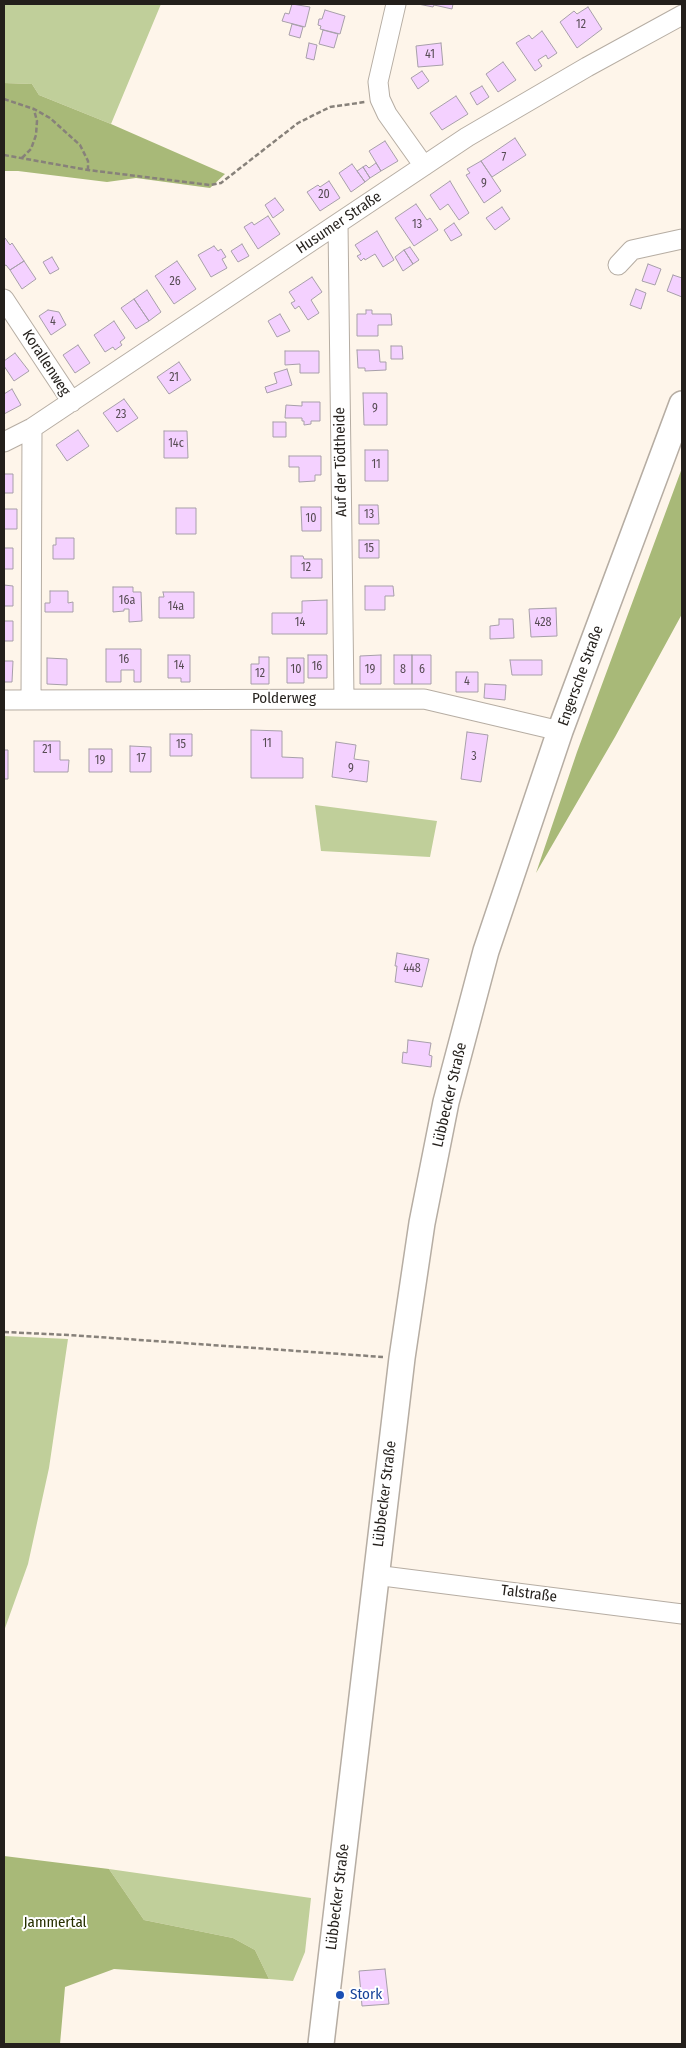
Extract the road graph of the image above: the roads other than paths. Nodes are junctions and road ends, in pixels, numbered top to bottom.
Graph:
1 (391, 5) edge
2 (682, 15) edge
3 (424, 166) junction
4 (338, 224) junction
5 (682, 240) edge
6 (618, 266) dead end
7 (4, 298) edge
8 (72, 402) junction
9 (682, 404) edge
10 (32, 428) junction
11 (4, 442) edge
12 (344, 699) junction
13 (4, 700) edge
14 (31, 700) junction
15 (560, 731) junction
16 (486, 951) joint
17 (375, 1575) junction
18 (682, 1614) edge
19 (321, 2044) edge

1 - 3 street
2 - 3 street, Husumer Straße
3 - 4 street, Husumer Straße
4 - 8 street, Husumer Straße
4 - 12 street, Auf der Tödtheide
5 - 6 street
7 - 8 street, Korallenweg
8 - 10 street, Husumer Straße
9 - 15 main road, Engersche Straße
10 - 11 street, Husumer Straße
10 - 14 street
12 - 14 street, Polderweg
12 - 15 street, Polderweg
13 - 14 street, Polderweg
15 - 16 main road, Engersche Straße
16 - 17 main road, Lübbecker Straße
17 - 18 street, Talstraße
17 - 19 main road, Lübbecker Straße

